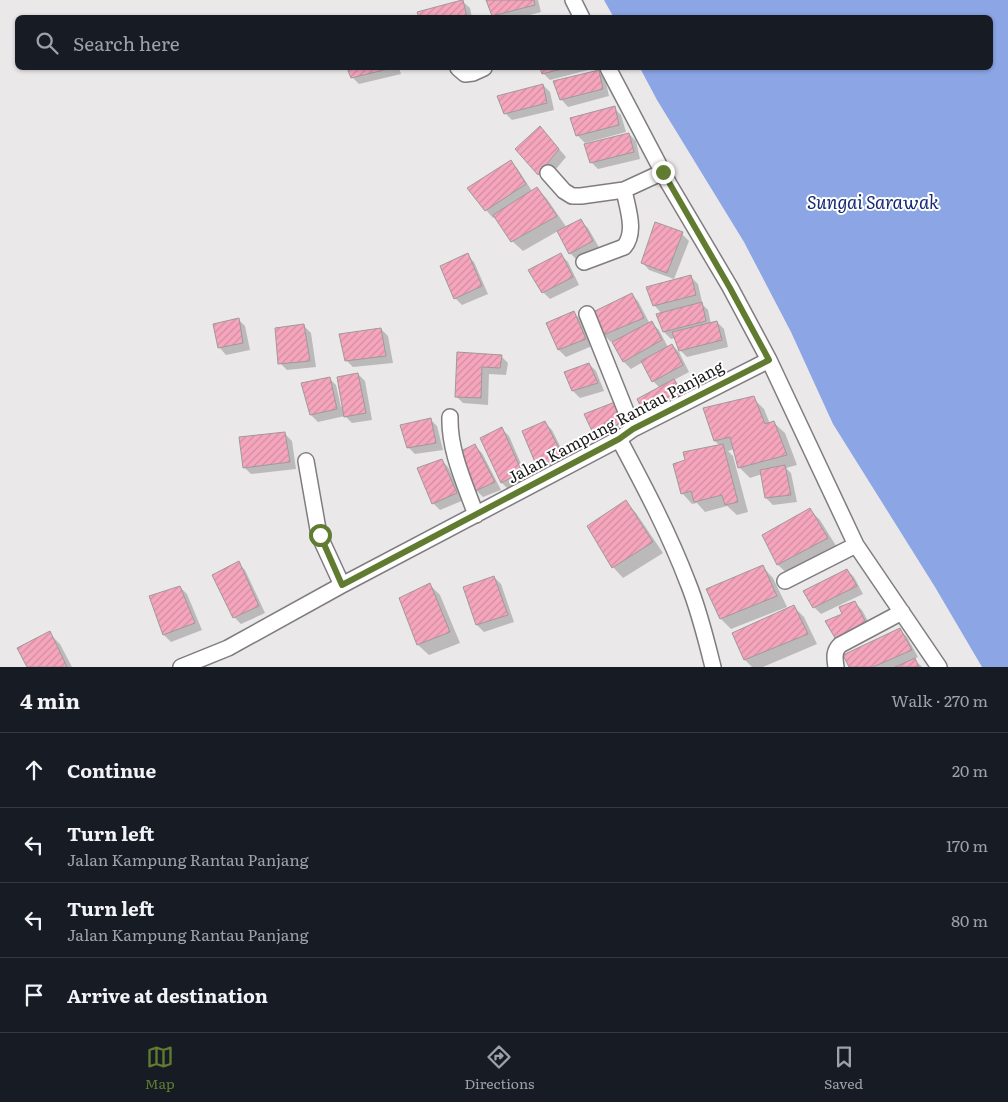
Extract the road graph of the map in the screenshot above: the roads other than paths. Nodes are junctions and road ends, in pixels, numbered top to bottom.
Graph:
1 (573, 0) edge
2 (580, 15) edge
3 (460, 70) edge
4 (480, 70) edge
5 (609, 70) edge
6 (663, 172) junction
7 (548, 173) dead end
8 (624, 190) junction
9 (584, 262) dead end
10 (587, 314) dead end
11 (769, 360) junction
12 (450, 417) dead end
13 (633, 429) junction
14 (619, 439) junction
15 (306, 461) dead end
16 (476, 515) junction
17 (856, 545) junction
18 (785, 581) dead end
19 (342, 585) junction
20 (902, 612) junction
21 (181, 667) edge
22 (713, 667) edge
23 (836, 667) edge
24 (939, 667) edge

1 - 2 street
3 - 4 street
5 - 6 street
6 - 8 street
6 - 11 street
7 - 8 street
8 - 9 street
10 - 13 street
11 - 13 street, Jalan Kampung Rantau Panjang
11 - 17 street
12 - 16 street
13 - 14 street, Jalan Kampung Rantau Panjang
14 - 16 street, Jalan Kampung Rantau Panjang
14 - 22 street
15 - 19 street
16 - 19 street, Jalan Kampung Rantau Panjang
17 - 18 street
17 - 20 street
19 - 21 street, Jalan Kampung Rantau Panjang
20 - 23 street
20 - 24 street

